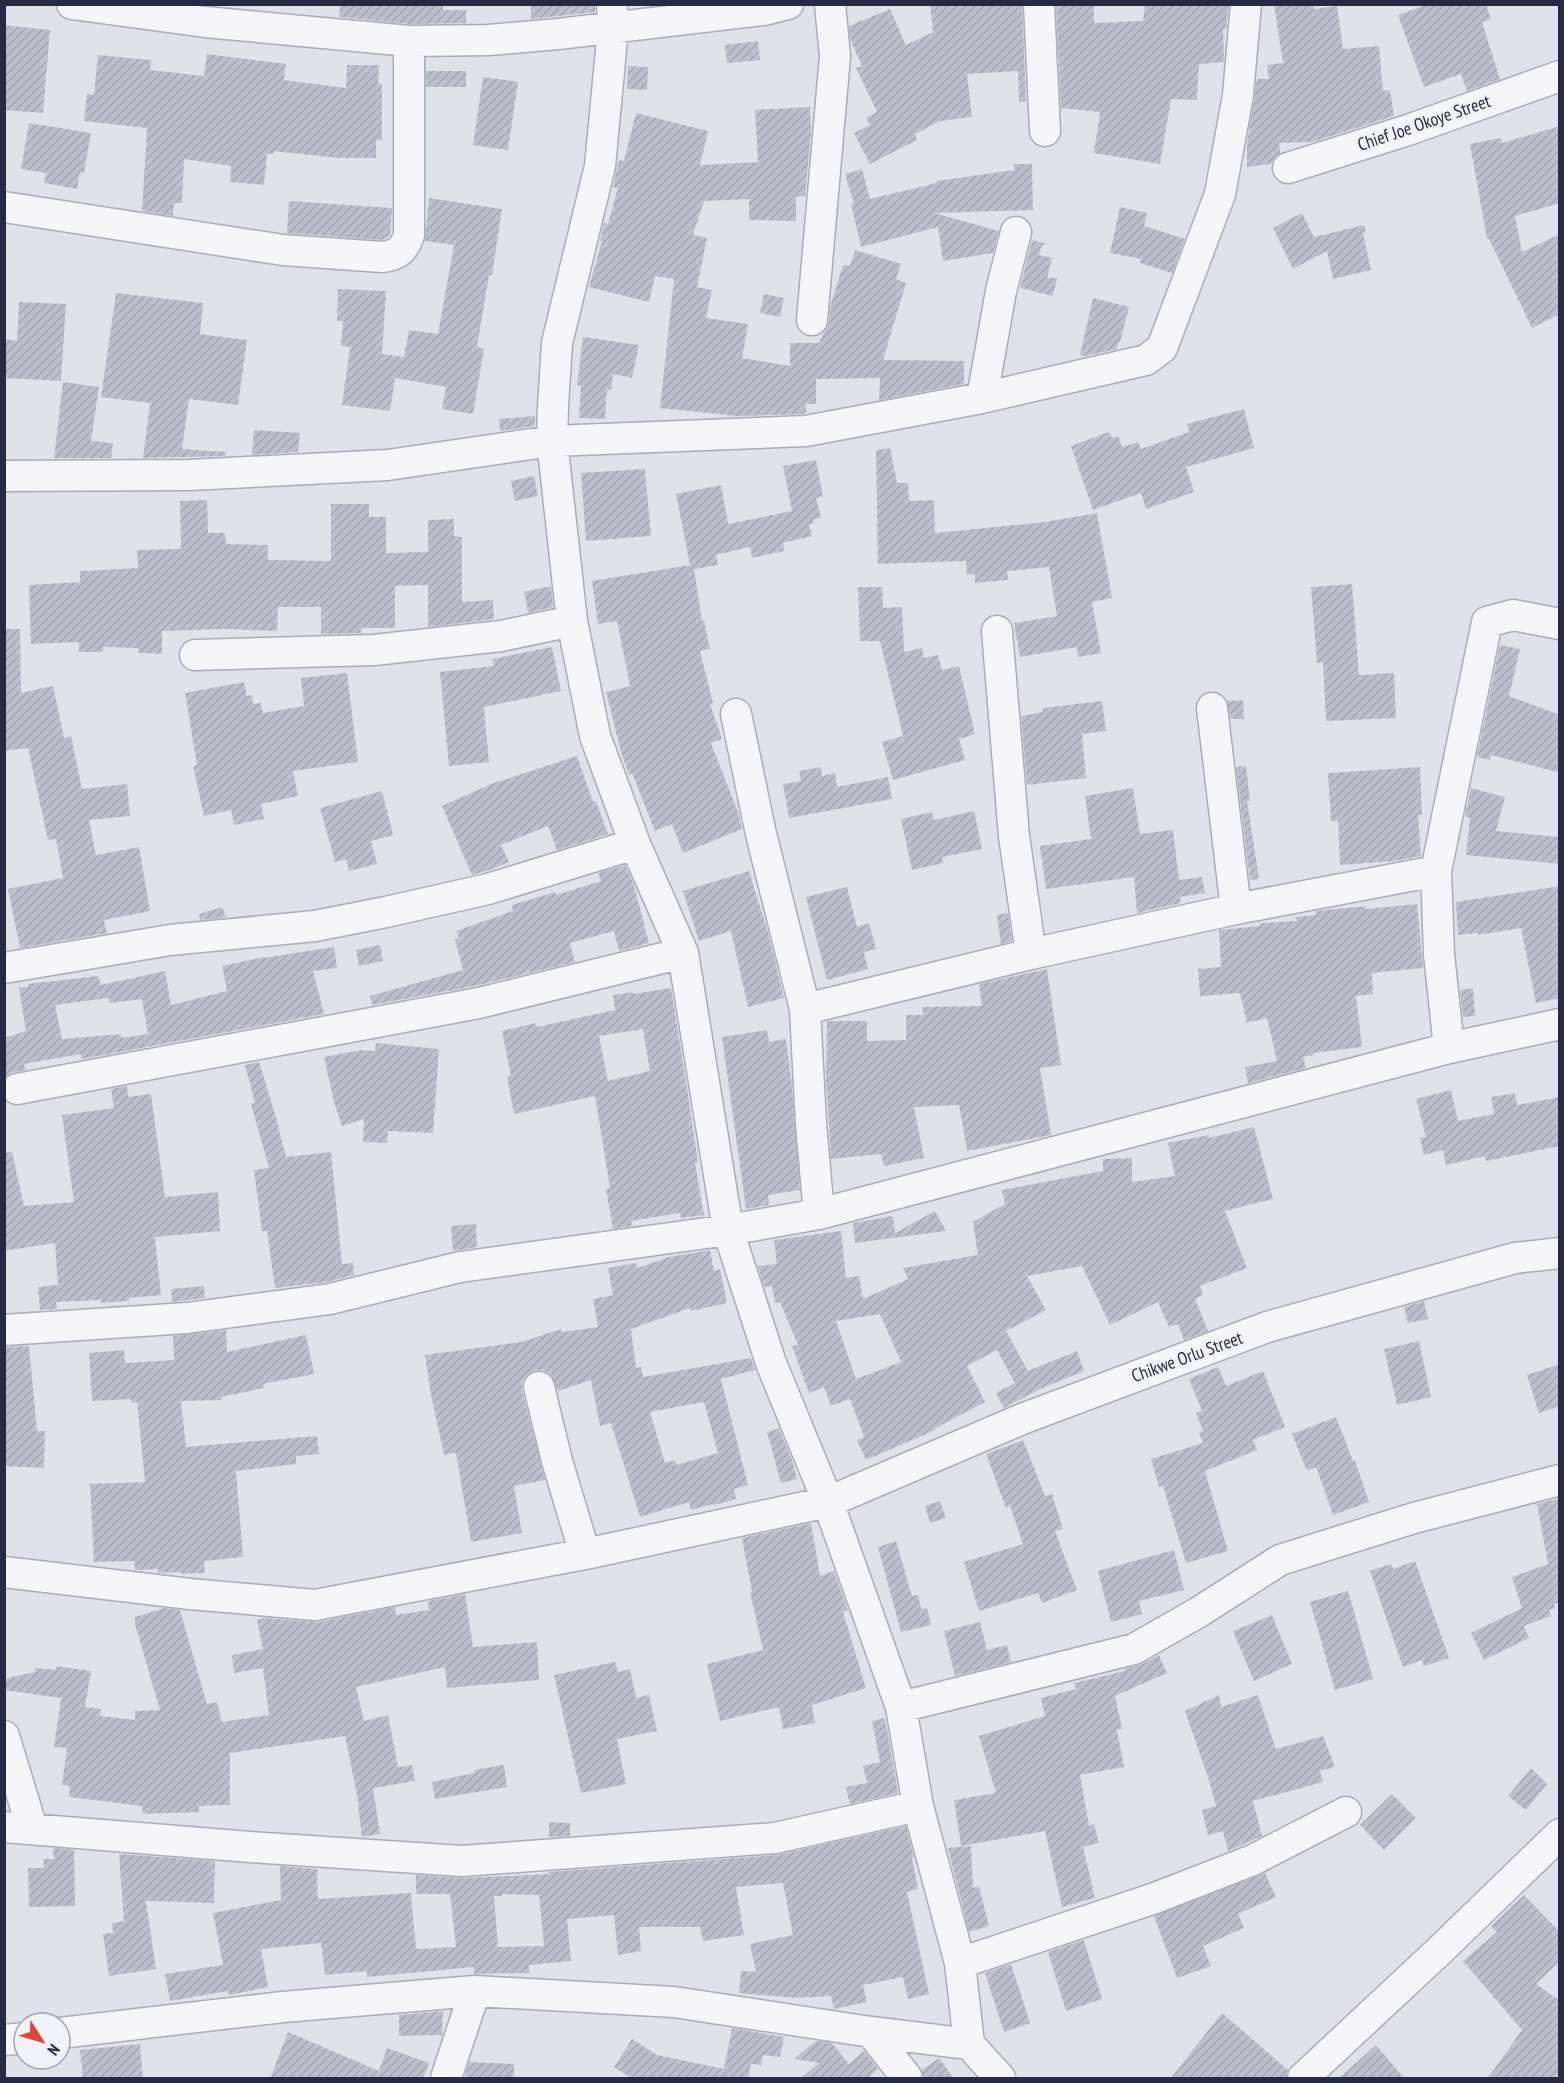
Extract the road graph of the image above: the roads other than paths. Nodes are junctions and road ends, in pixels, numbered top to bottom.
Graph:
1 (72, 4) edge
2 (788, 4) edge
3 (830, 4) edge
4 (1039, 4) edge
5 (1246, 4) edge
6 (612, 17) edge
7 (409, 41) junction
8 (1560, 76) edge
9 (1045, 130) dead end
10 (1288, 168) dead end
11 (4, 207) edge
12 (1016, 232) dead end
13 (812, 320) dead end
14 (982, 398) junction
15 (552, 441) junction
16 (4, 476) edge
17 (572, 621) junction
18 (1560, 624) edge
19 (997, 631) dead end
20 (195, 655) dead end
21 (1212, 708) dead end
22 (736, 714) dead end
23 (635, 844) junction
24 (1436, 871) junction
25 (1236, 909) junction
26 (683, 953) junction
27 (1031, 954) junction
28 (4, 968) edge
29 (805, 1009) junction
30 (1560, 1024) edge
31 (1449, 1048) junction
32 (17, 1089) dead end
33 (819, 1215) junction
34 (728, 1230) junction
35 (1560, 1252) edge
36 (4, 1329) edge
37 (539, 1387) dead end
38 (1560, 1480) edge
39 (828, 1502) junction
40 (585, 1554) junction
41 (4, 1572) edge
42 (901, 1707) junction
43 (4, 1736) edge
44 (918, 1806) junction
45 (1346, 1812) dead end
46 (18, 1827) edge
47 (1560, 1834) edge
48 (960, 1963) junction
49 (475, 1991) junction
50 (72, 2032) edge
51 (871, 2032) junction
52 (969, 2044) junction
53 (446, 2079) edge
54 (907, 2079) edge
55 (1000, 2079) edge
56 (1303, 2079) edge

1 - 7 street
2 - 6 street
3 - 13 street
4 - 9 street
5 - 14 street
6 - 7 street
6 - 15 street
7 - 11 street
8 - 10 street, Chief Joe Okoye Street
12 - 14 street
14 - 15 street
15 - 16 street
15 - 17 street
17 - 20 street
17 - 23 street
18 - 24 street
19 - 27 street
21 - 25 street
22 - 29 street
23 - 26 street
23 - 28 street
24 - 25 street
24 - 31 street
25 - 27 street
26 - 32 street
26 - 34 street
27 - 29 street
29 - 33 street
30 - 31 street
31 - 33 street
33 - 34 street
34 - 36 street
34 - 39 street
35 - 39 street, Chikwe Orlu Street
37 - 40 street
38 - 42 street
39 - 40 street, Chikwe Orlu Street
39 - 42 street
40 - 41 street, Chikwe Orlu Street
42 - 44 street
43 - 46 street
44 - 46 street
44 - 48 street
45 - 48 street
47 - 56 street
48 - 52 street
49 - 50 street
49 - 51 street
49 - 53 street
51 - 52 street
51 - 54 street
52 - 55 street

